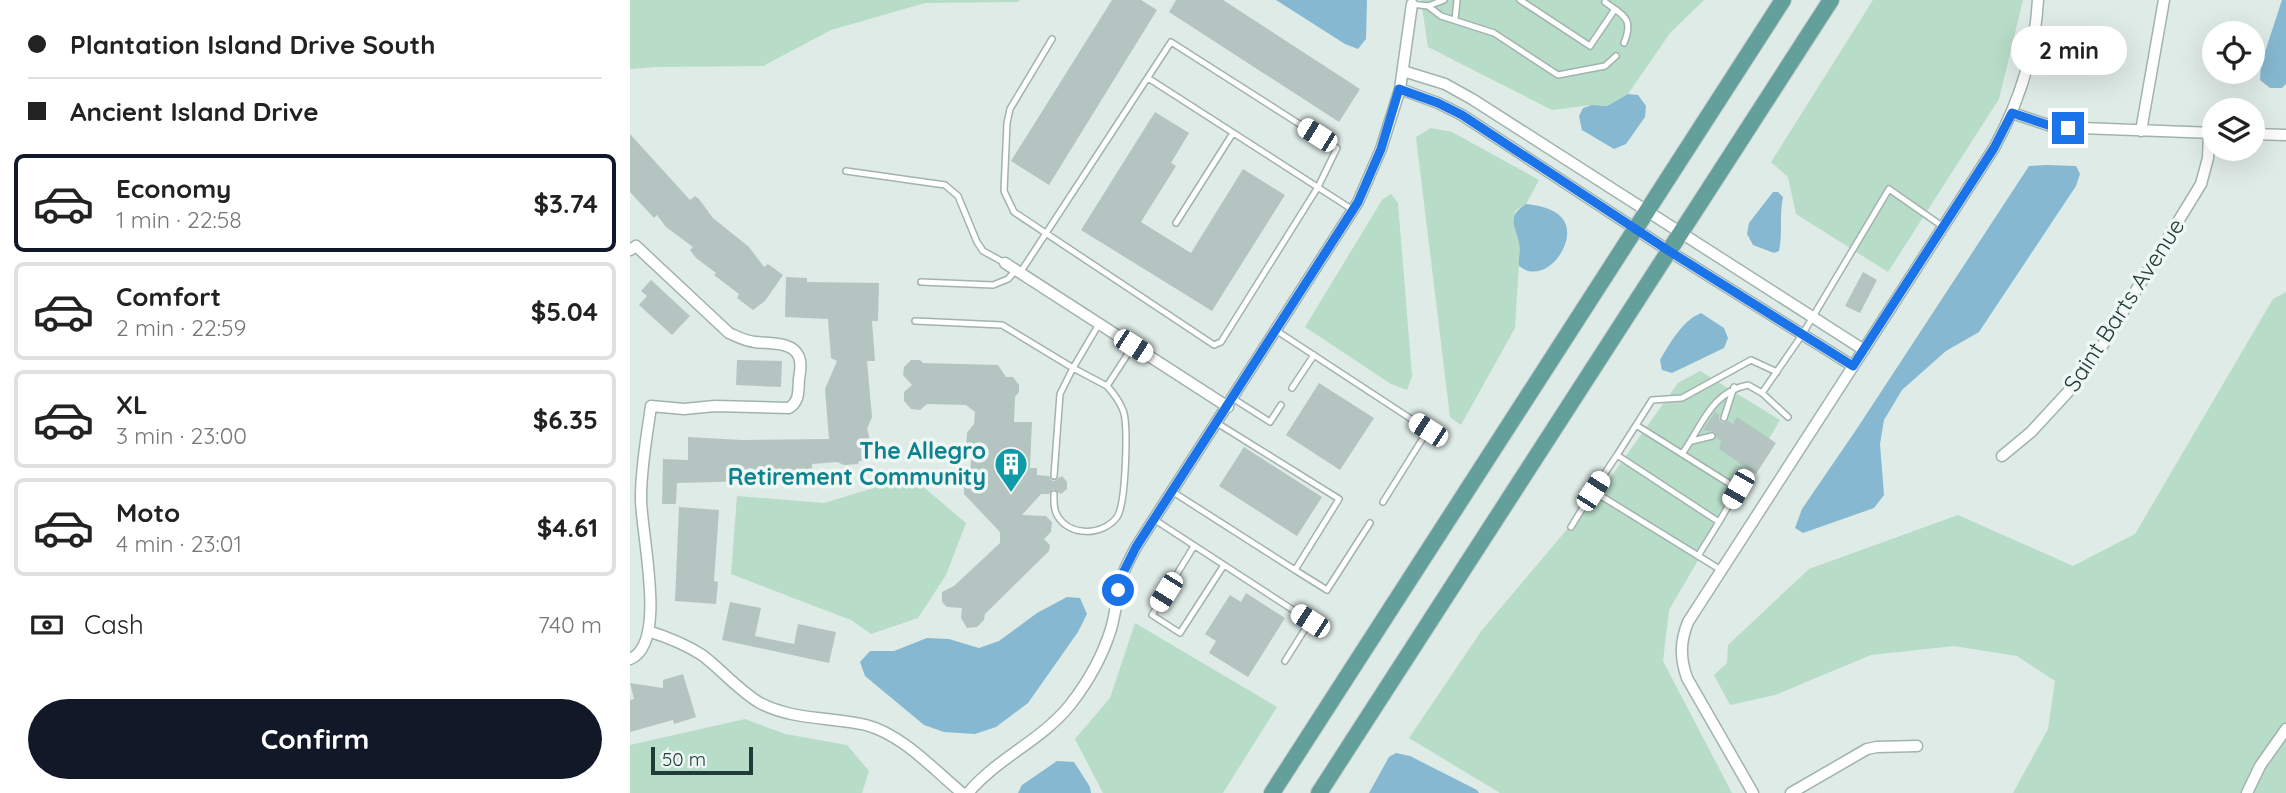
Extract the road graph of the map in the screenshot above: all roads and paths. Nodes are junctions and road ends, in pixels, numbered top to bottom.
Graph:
1 (1444, 0) edge
2 (1457, 0) edge
3 (1520, 0) edge
4 (1783, 0) edge
5 (1831, 0) edge
6 (2038, 0) edge
7 (2164, 0) edge
8 (1605, 2) dead end
9 (1412, 4) joint
10 (1428, 6) junction
11 (1615, 9) junction
12 (1455, 20) junction
13 (1052, 39) dead end
14 (1624, 43) dead end
15 (1616, 56) dead end
16 (1403, 71) junction
17 (1148, 78) junction
18 (1399, 89) junction
19 (2012, 113) junction
20 (2141, 131) junction
21 (1233, 132) junction
22 (2202, 133) edge
23 (2265, 134) edge
24 (2286, 135) edge
25 (2207, 161) edge
26 (846, 171) dead end
27 (1318, 187) junction
28 (1353, 210) junction
29 (1647, 211) junction
30 (1176, 223) dead end
31 (1943, 227) junction
32 (1635, 229) junction
33 (1681, 233) junction
34 (1045, 234) junction
35 (630, 250) edge
36 (1669, 251) junction
37 (1005, 263) joint
38 (1018, 271) junction
39 (921, 282) dead end
40 (1813, 317) junction
41 (915, 321) dead end
42 (1099, 324) junction
43 (1278, 331) junction
44 (1802, 335) junction
45 (1133, 346) junction
46 (1314, 355) junction
47 (1859, 358) junction
48 (1073, 368) junction
49 (1777, 372) junction
50 (1107, 386) junction
51 (1734, 387) junction
52 (1292, 388) dead end
53 (1762, 393) junction
54 (1231, 403) junction
55 (1281, 405) dead end
56 (1787, 417) dead end
57 (1724, 418) dead end
58 (1217, 423) junction
59 (1636, 425) junction
60 (1712, 436) dead end
61 (1691, 441) junction
62 (1682, 454) junction
63 (1616, 455) junction
64 (2002, 456) dead end
65 (1054, 476) dead end
66 (1593, 491) junction
67 (1173, 492) junction
68 (1054, 494) dead end
69 (1383, 502) dead end
70 (1154, 520) junction
71 (1719, 522) junction
72 (1370, 523) dead end
73 (1572, 527) dead end
74 (1195, 546) junction
75 (1698, 556) junction
76 (1224, 565) junction
77 (1295, 570) junction
78 (1721, 570) junction
79 (648, 631) junction
80 (630, 659) edge
81 (1285, 661) dead end
82 (2286, 729) edge
83 (1917, 746) dead end
84 (962, 793) edge
85 (968, 793) edge
86 (1272, 793) edge
87 (1319, 793) edge
88 (1753, 793) edge
89 (1791, 793) edge
90 (2247, 793) edge

1 - 10 lane
2 - 12 lane
3 - 11 lane
4 - 29 main road
5 - 33 main road
6 - 19 street
7 - 20 street
8 - 11 lane
9 - 10 lane
9 - 16 street
10 - 12 lane
11 - 14 lane
12 - 15 lane
13 - 34 lane
16 - 18 street
16 - 29 street
17 - 21 lane
17 - 27 lane
17 - 34 lane
18 - 28 street
18 - 32 street
19 - 20 street
19 - 31 street
20 - 22 street
21 - 27 lane
21 - 30 lane
23 - 24 street
25 - 64 street, Saint Barts Avenue
26 - 37 lane
27 - 28 lane
27 - 34 lane
28 - 43 street
29 - 32 main road
29 - 33 street
31 - 40 lane
31 - 47 street
32 - 36 street
32 - 86 main road
33 - 36 main road
33 - 40 street
34 - 38 lane
35 - 79 street
36 - 44 street
36 - 87 main road
37 - 38 street
38 - 39 lane
38 - 42 street
40 - 44 lane
40 - 47 street
41 - 48 lane
42 - 45 street
42 - 48 lane
43 - 46 lane
43 - 54 street
44 - 47 street
44 - 49 lane
45 - 50 lane
45 - 54 street
46 - 52 lane
46 - 69 lane
47 - 78 street
48 - 50 lane
48 - 65 lane
49 - 53 lane
49 - 59 lane
50 - 68 lane
51 - 53 lane
51 - 57 lane
51 - 61 lane
53 - 56 lane
54 - 55 lane
54 - 58 street
58 - 67 street
58 - 77 lane
59 - 62 lane
59 - 63 lane
60 - 61 lane
61 - 62 lane
62 - 71 lane
63 - 66 lane
63 - 71 lane
66 - 73 lane
66 - 75 lane
67 - 70 street
67 - 77 lane
70 - 74 lane
70 - 85 street
71 - 75 lane
72 - 77 lane
74 - 76 lane
74 - 76 lane
75 - 78 lane
76 - 81 lane
78 - 88 street
79 - 80 street
79 - 84 street
82 - 90 street
83 - 89 street

